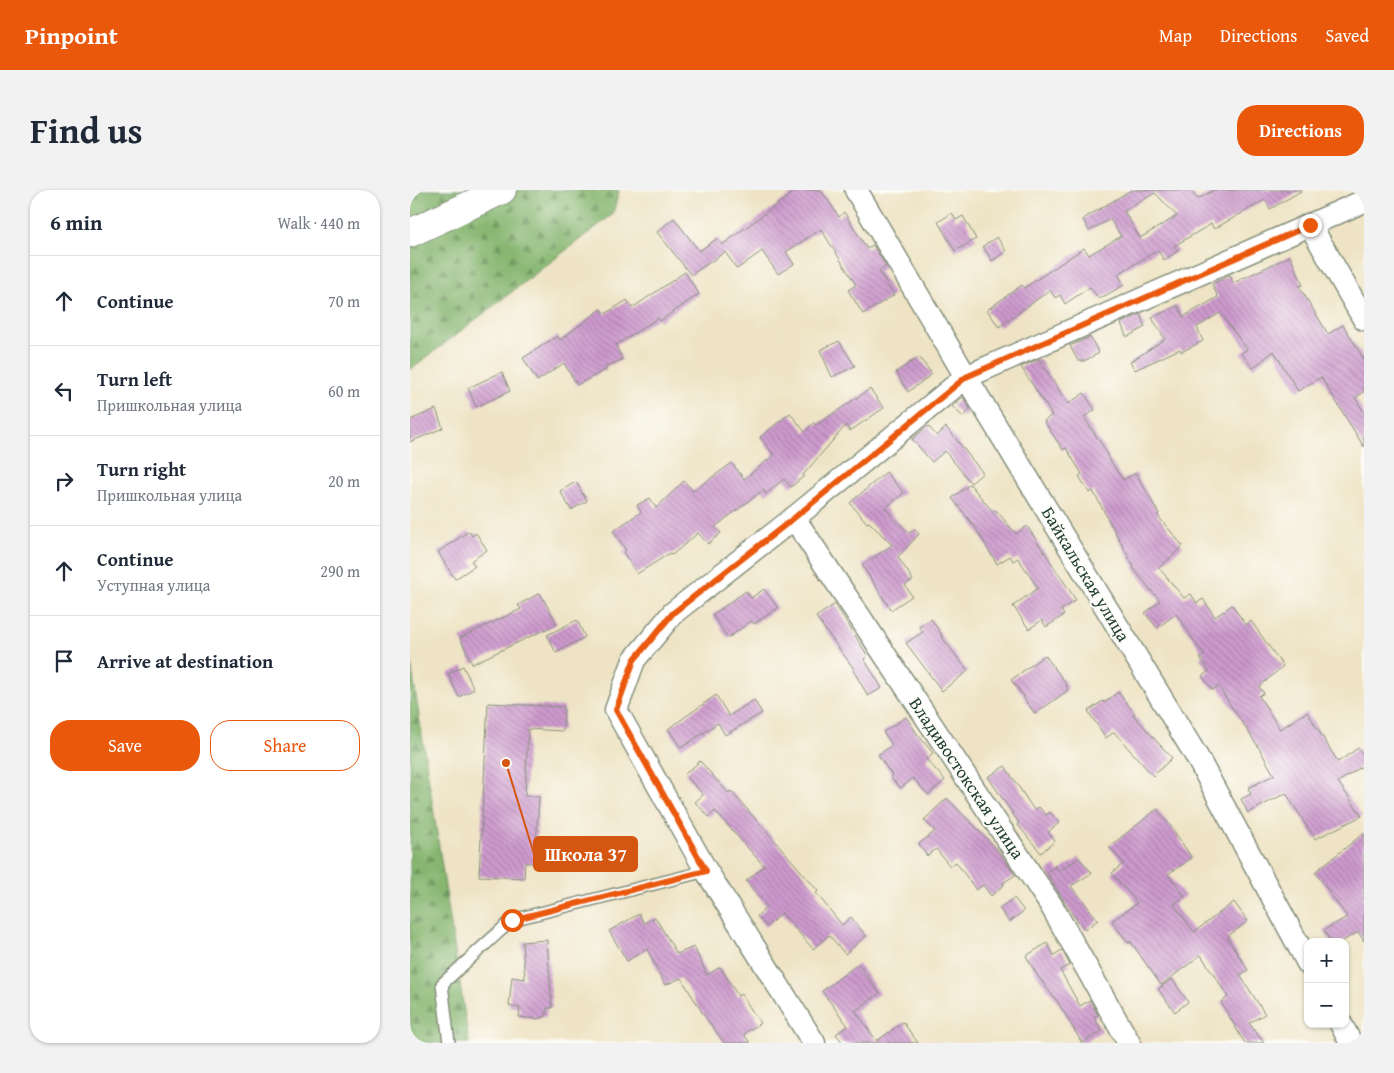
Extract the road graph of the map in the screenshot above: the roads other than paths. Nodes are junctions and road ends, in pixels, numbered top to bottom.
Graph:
1 (502, 190) edge
2 (856, 190) edge
3 (1364, 201) edge
4 (1310, 225) junction
5 (410, 232) edge
6 (1364, 320) edge
7 (966, 377) junction
8 (794, 518) junction
9 (706, 871) junction
10 (1304, 956) edge
11 (1343, 1028) edge
12 (449, 1043) edge
13 (814, 1043) edge
14 (1129, 1043) edge
15 (1351, 1043) edge

1 - 5 main road
2 - 7 street, Байкальская улица
3 - 4 street
4 - 6 street
4 - 7 street
7 - 8 street
7 - 10 street, Байкальская улица
8 - 9 street
8 - 14 street, Владивостокская улица
9 - 12 lane
9 - 13 street
11 - 15 street

